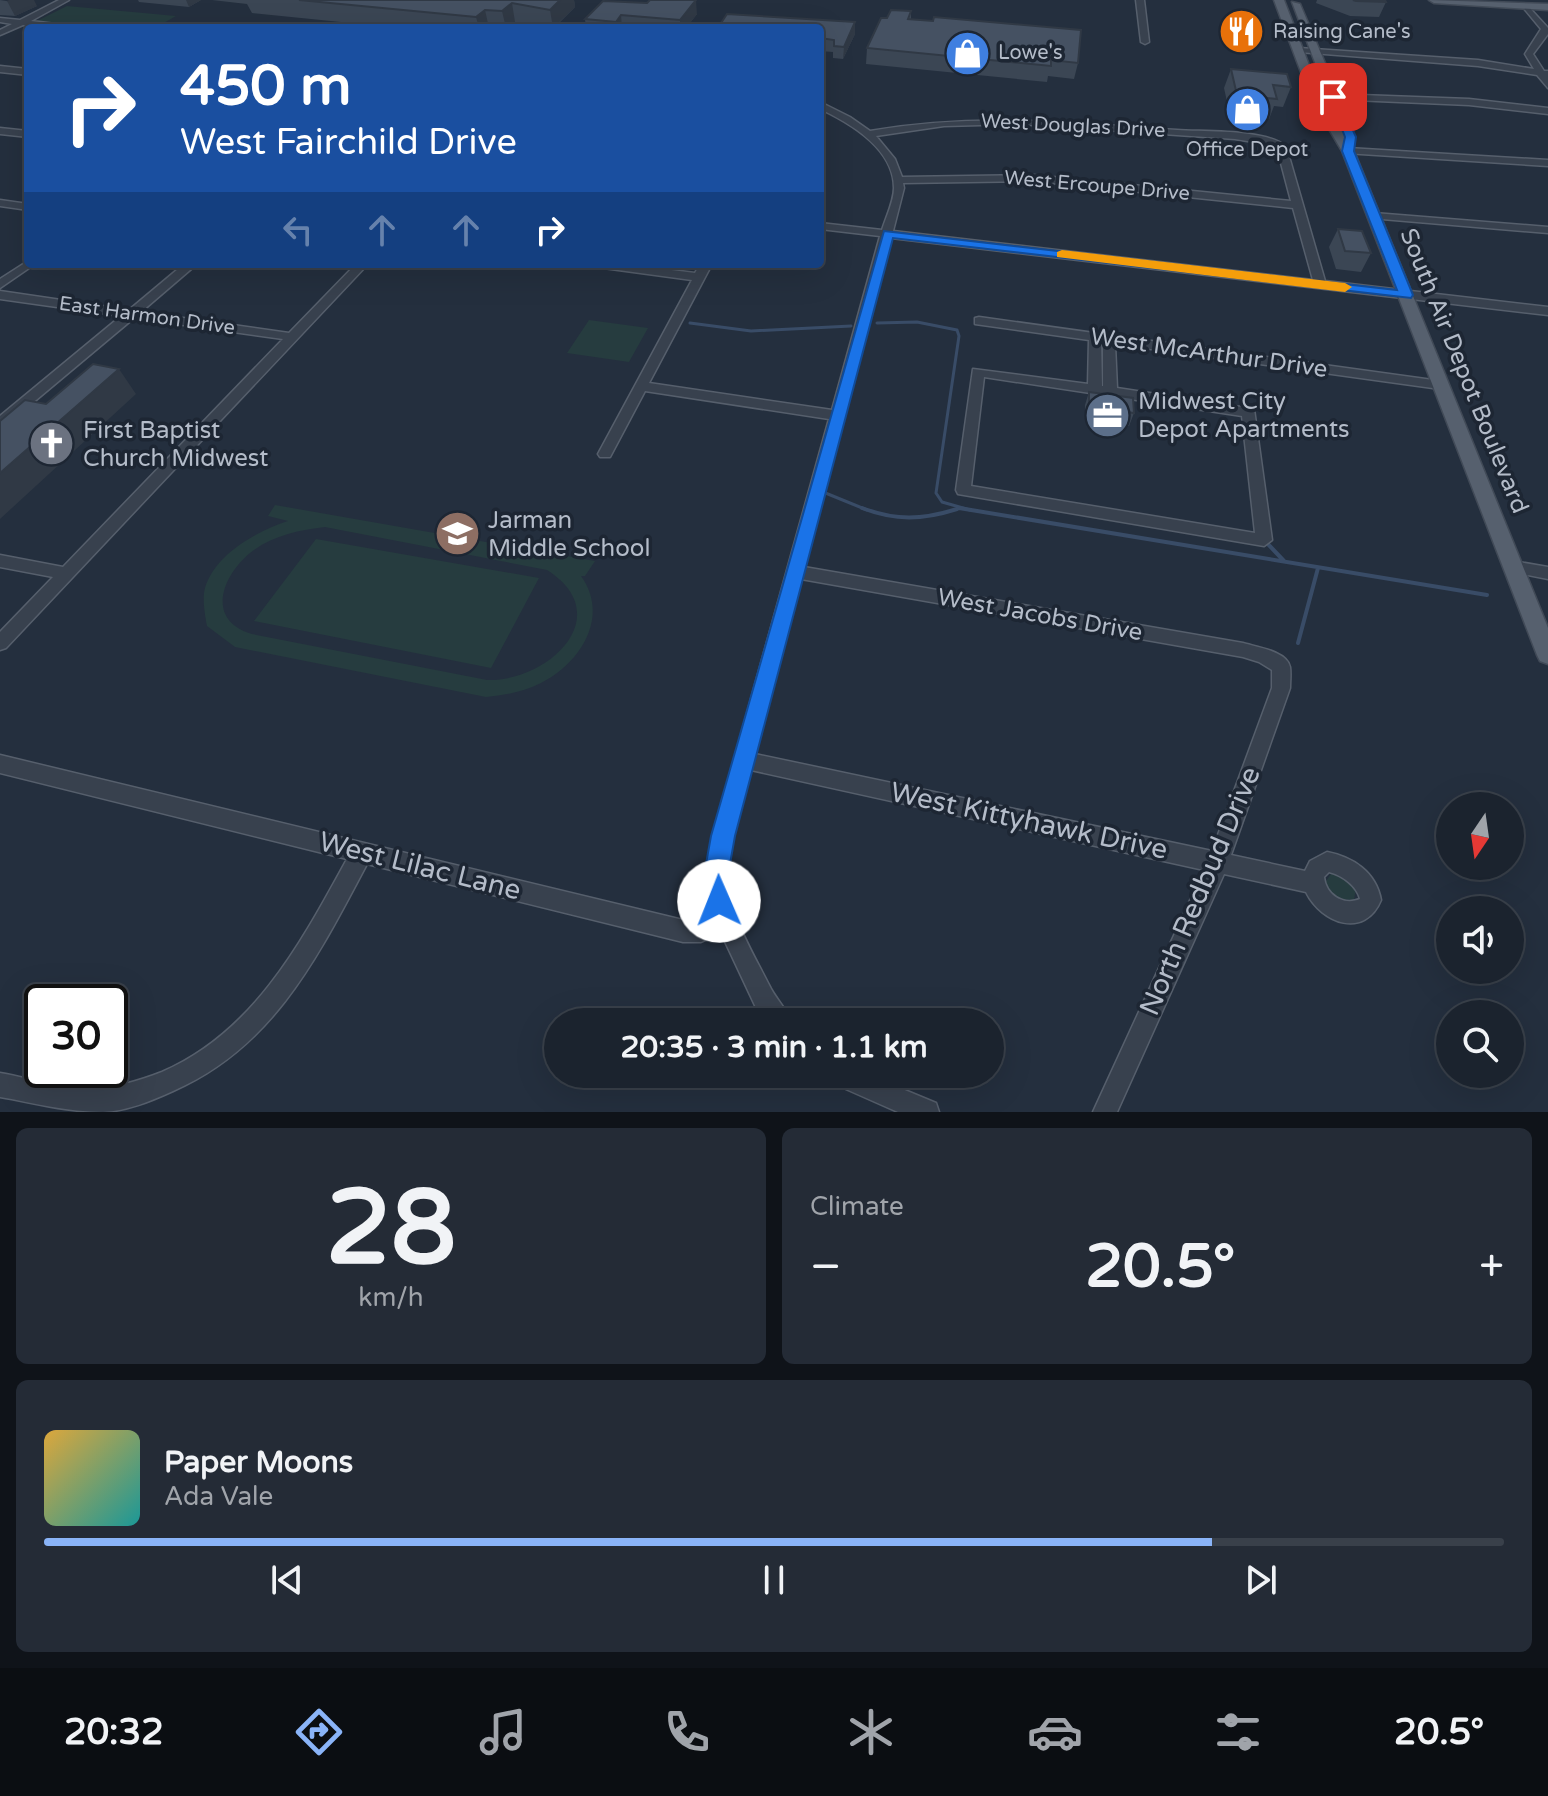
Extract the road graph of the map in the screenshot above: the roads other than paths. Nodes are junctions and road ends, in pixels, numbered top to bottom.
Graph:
1 (65, 0) edge
2 (1140, 0) edge
3 (1279, 0) edge
4 (1293, 0) edge
5 (1434, 0) edge
6 (1526, 6) junction
7 (1548, 7) edge
8 (0, 20) edge
9 (23, 22) junction
10 (43, 24) edge
11 (1546, 30) edge
12 (0, 33) edge
13 (1145, 42) dead end
14 (1306, 50) junction
15 (0, 69) edge
16 (24, 72) edge
17 (1543, 72) edge
18 (1548, 85) edge
19 (1330, 92) junction
20 (824, 107) edge
21 (1548, 111) edge
22 (0, 131) edge
23 (24, 134) edge
24 (870, 134) junction
25 (1348, 151) junction
26 (1548, 163) edge
27 (898, 180) junction
28 (0, 203) edge
29 (1296, 205) junction
30 (24, 206) edge
31 (1374, 216) junction
32 (824, 226) edge
33 (1548, 230) edge
34 (888, 234) junction
35 (24, 267) edge
36 (186, 268) edge
37 (358, 268) edge
38 (667, 268) edge
39 (703, 270) edge
40 (0, 284) edge
41 (1320, 284) junction
42 (0, 295) edge
43 (1406, 295) junction
44 (1548, 311) edge
45 (133, 314) junction
46 (979, 321) dead end
47 (294, 337) junction
48 (1102, 338) junction
49 (1440, 385) junction
50 (641, 386) junction
51 (1102, 390) junction
52 (836, 415) junction
53 (2, 420) edge
54 (605, 454) dead end
55 (0, 561) edge
56 (1513, 567) junction
57 (795, 572) junction
58 (1548, 573) edge
59 (68, 574) junction
60 (1540, 616) edge
61 (0, 643) edge
62 (1548, 655) edge
63 (1281, 666) joint
64 (744, 760) junction
65 (0, 764) edge
66 (362, 852) junction
67 (1218, 863) junction
68 (1313, 883) dead end
69 (726, 920) junction
70 (769, 1008) edge
71 (0, 1085) edge
72 (871, 1088) edge
73 (927, 1112) edge
74 (1105, 1112) edge

1 - 9 street
2 - 13 street
3 - 14 main road, South Air Depot Boulevard
4 - 14 main road, South Air Depot Boulevard
5 - 6 main road
6 - 7 main road
6 - 11 street
8 - 9 street
9 - 10 street
9 - 12 street
11 - 17 street
14 - 17 street
14 - 19 main road, South Air Depot Boulevard
14 - 25 main road, South Air Depot Boulevard
15 - 16 street
17 - 18 street
19 - 21 street
19 - 25 main road, South Air Depot Boulevard
20 - 24 street
22 - 23 street
24 - 27 street
24 - 29 street, West Douglas Drive
25 - 26 street
25 - 31 main road, South Air Depot Boulevard
27 - 29 street, West Ercoupe Drive
27 - 34 street
28 - 30 street
29 - 41 street
31 - 33 street
31 - 43 main road, South Air Depot Boulevard
32 - 34 street
34 - 41 street
34 - 52 street
35 - 40 street
36 - 45 street
37 - 47 street
38 - 39 street
39 - 50 street
41 - 43 street
42 - 45 street, East Harmon Drive
43 - 44 street
43 - 49 main road, South Air Depot Boulevard
45 - 47 street, East Harmon Drive
45 - 53 street
46 - 48 street, West McArthur Drive
47 - 59 street
48 - 49 street, West McArthur Drive
48 - 51 street
49 - 56 main road, South Air Depot Boulevard
50 - 52 street
50 - 54 street
51 - 51 street
52 - 57 street
55 - 59 street
56 - 58 street
56 - 60 main road, South Air Depot Boulevard
57 - 63 street, West Jacobs Drive
57 - 64 street
59 - 61 street
60 - 62 main road, South Air Depot Boulevard
63 - 67 street, North Redbud Drive
64 - 67 street, West Kittyhawk Drive
64 - 69 street
65 - 66 street, West Lilac Lane
66 - 69 street, West Lilac Lane
66 - 71 street
67 - 68 street, West Kittyhawk Drive
67 - 74 street, North Redbud Drive
69 - 70 street
72 - 73 street

